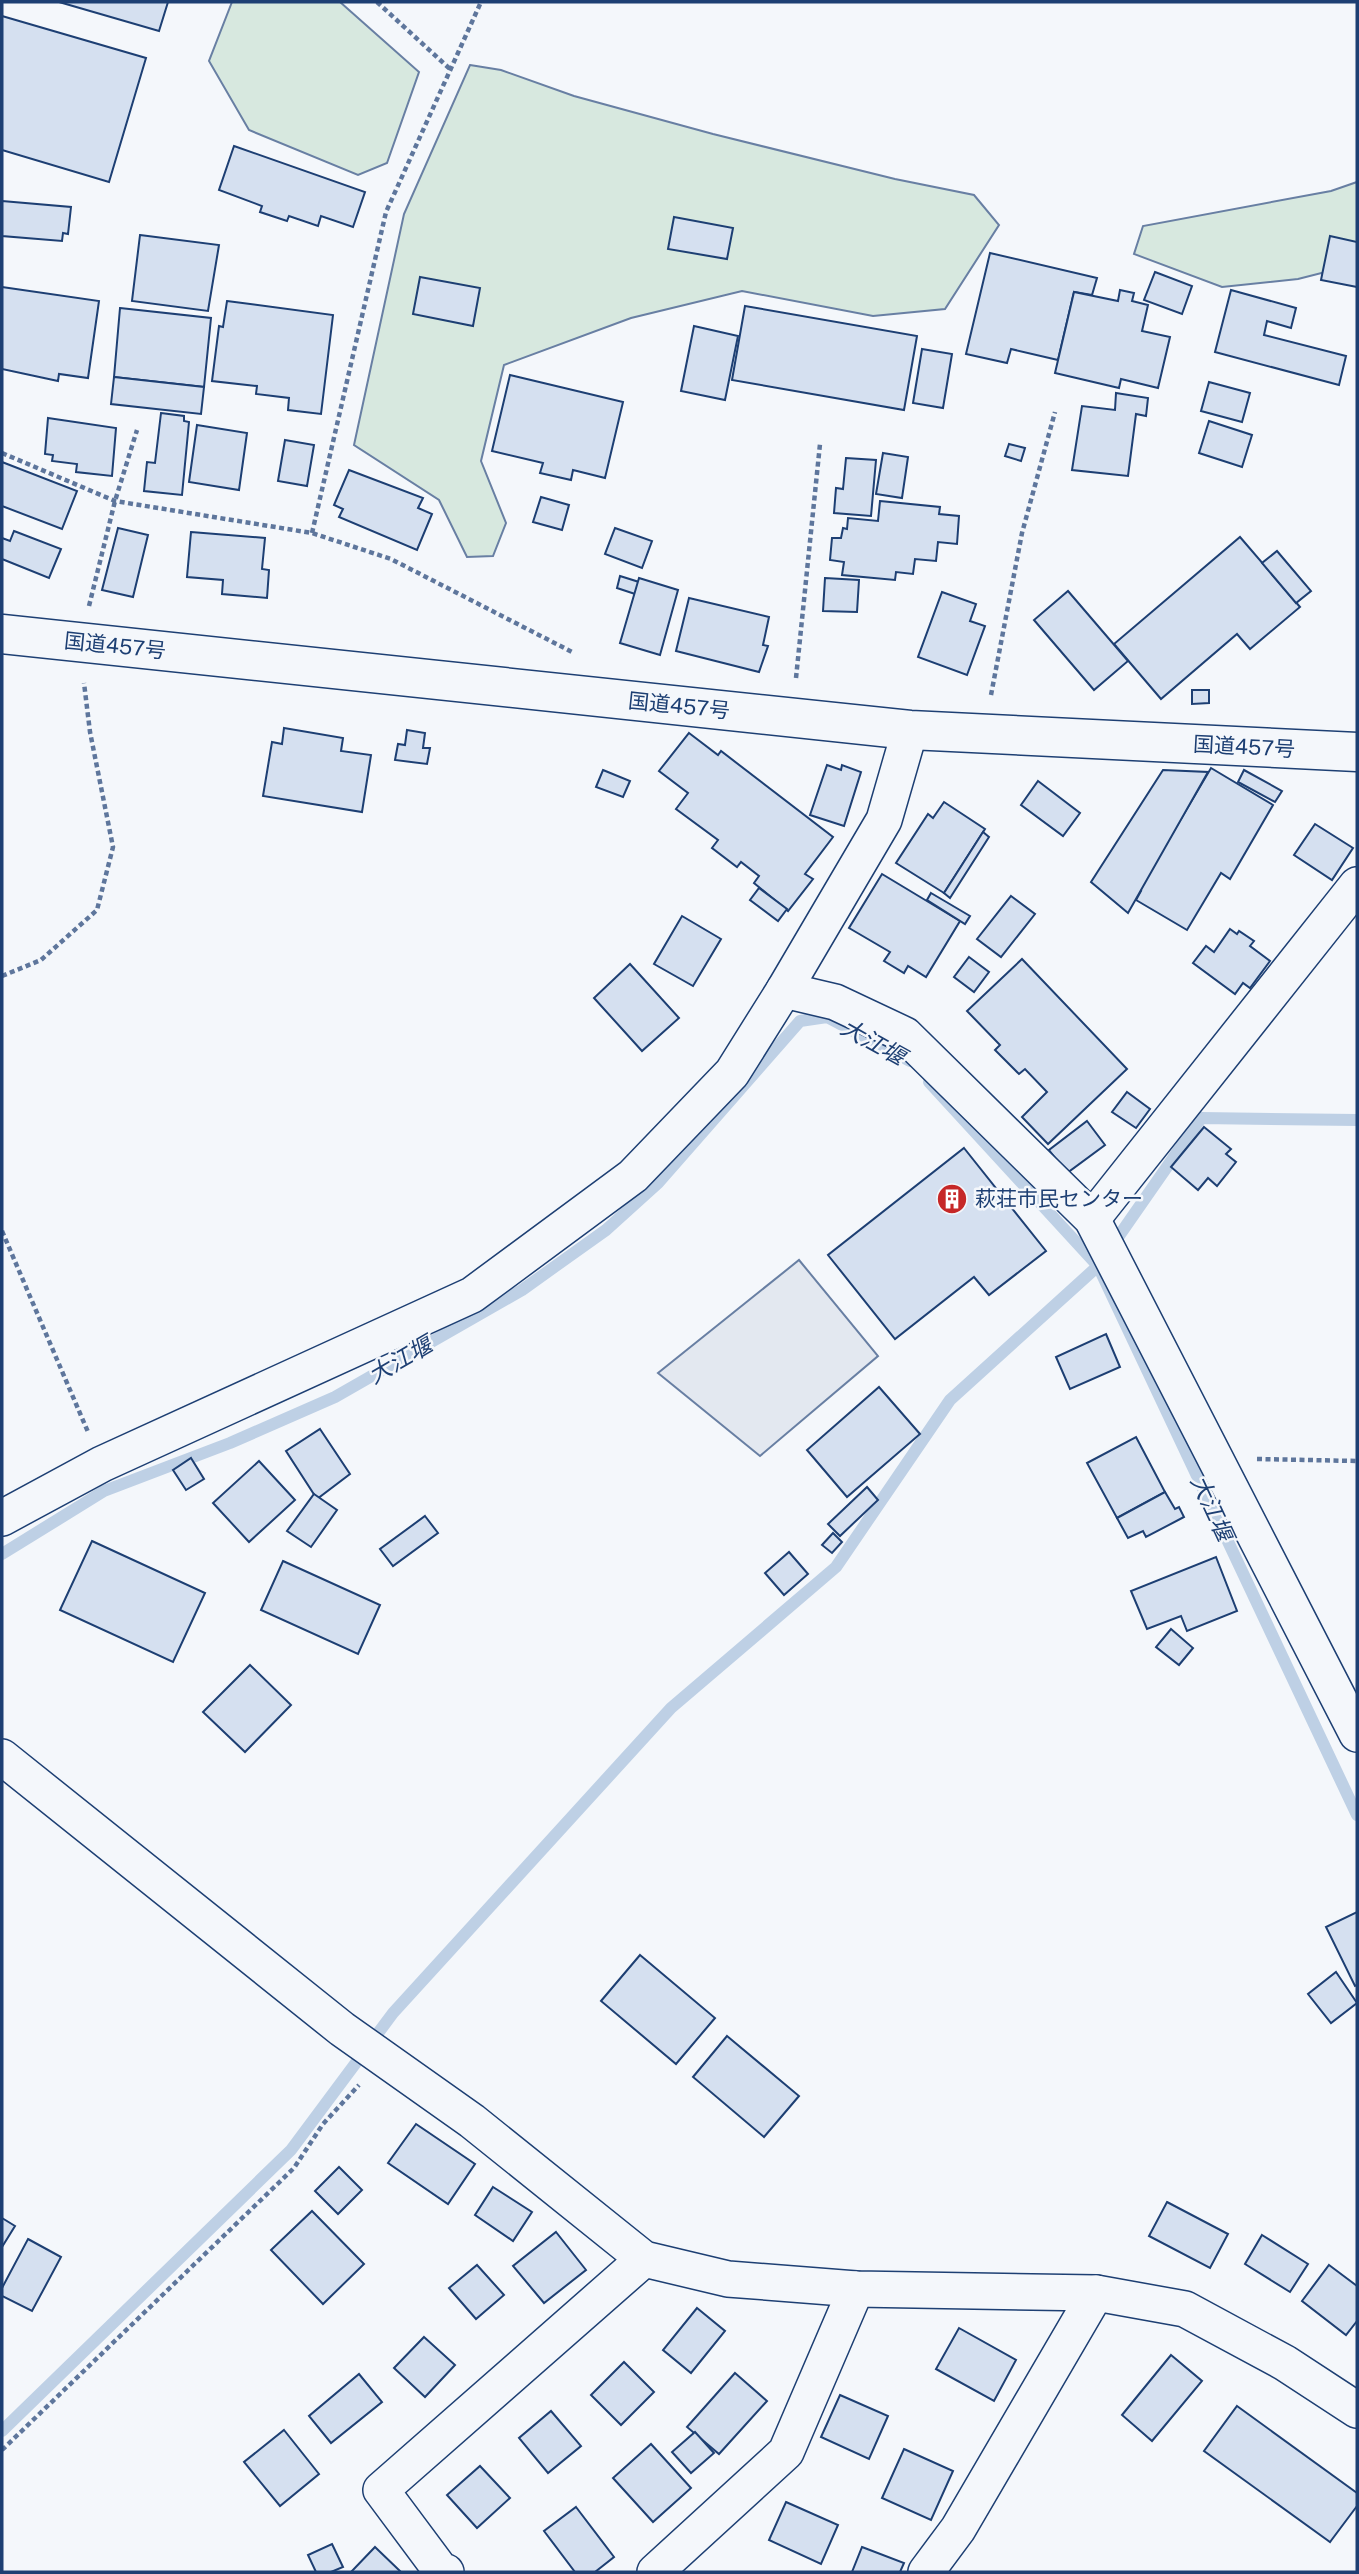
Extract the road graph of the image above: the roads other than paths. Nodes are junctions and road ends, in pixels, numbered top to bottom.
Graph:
1 (2, 634) edge
2 (910, 730) junction
3 (1357, 752) edge
4 (1357, 885) edge
5 (785, 990) junction
6 (1092, 1219) junction
7 (2, 1518) edge
8 (1357, 1734) edge
9 (2, 1757) edge
10 (644, 2259) junction
11 (856, 2289) junction
12 (1096, 2292) junction
13 (1357, 2410) edge
14 (446, 2572) edge
15 (655, 2572) edge
16 (926, 2572) edge

1 - 2 highway, 国道457号
2 - 3 highway, 国道457号
2 - 5 street
4 - 6 street
5 - 6 street
5 - 7 street
6 - 8 street
9 - 10 street
10 - 11 street
10 - 14 street
11 - 12 street
11 - 15 street
12 - 13 street
12 - 16 street

